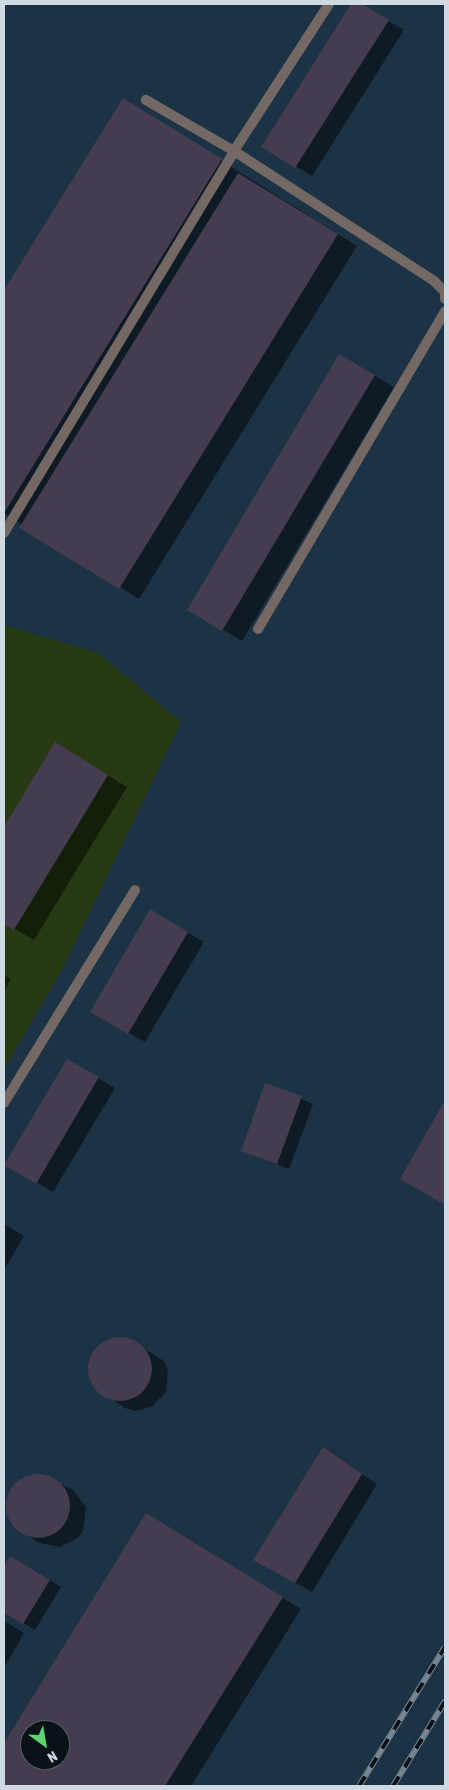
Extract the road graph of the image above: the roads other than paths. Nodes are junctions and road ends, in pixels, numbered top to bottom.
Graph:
1 (330, 4) edge
2 (146, 100) dead end
3 (234, 151) junction
4 (445, 299) edge
5 (445, 311) edge
6 (4, 533) edge
7 (258, 629) dead end
8 (135, 890) dead end
9 (4, 1103) edge

1 - 3 street
2 - 3 street
3 - 4 street
3 - 6 street
5 - 7 street
8 - 9 street

